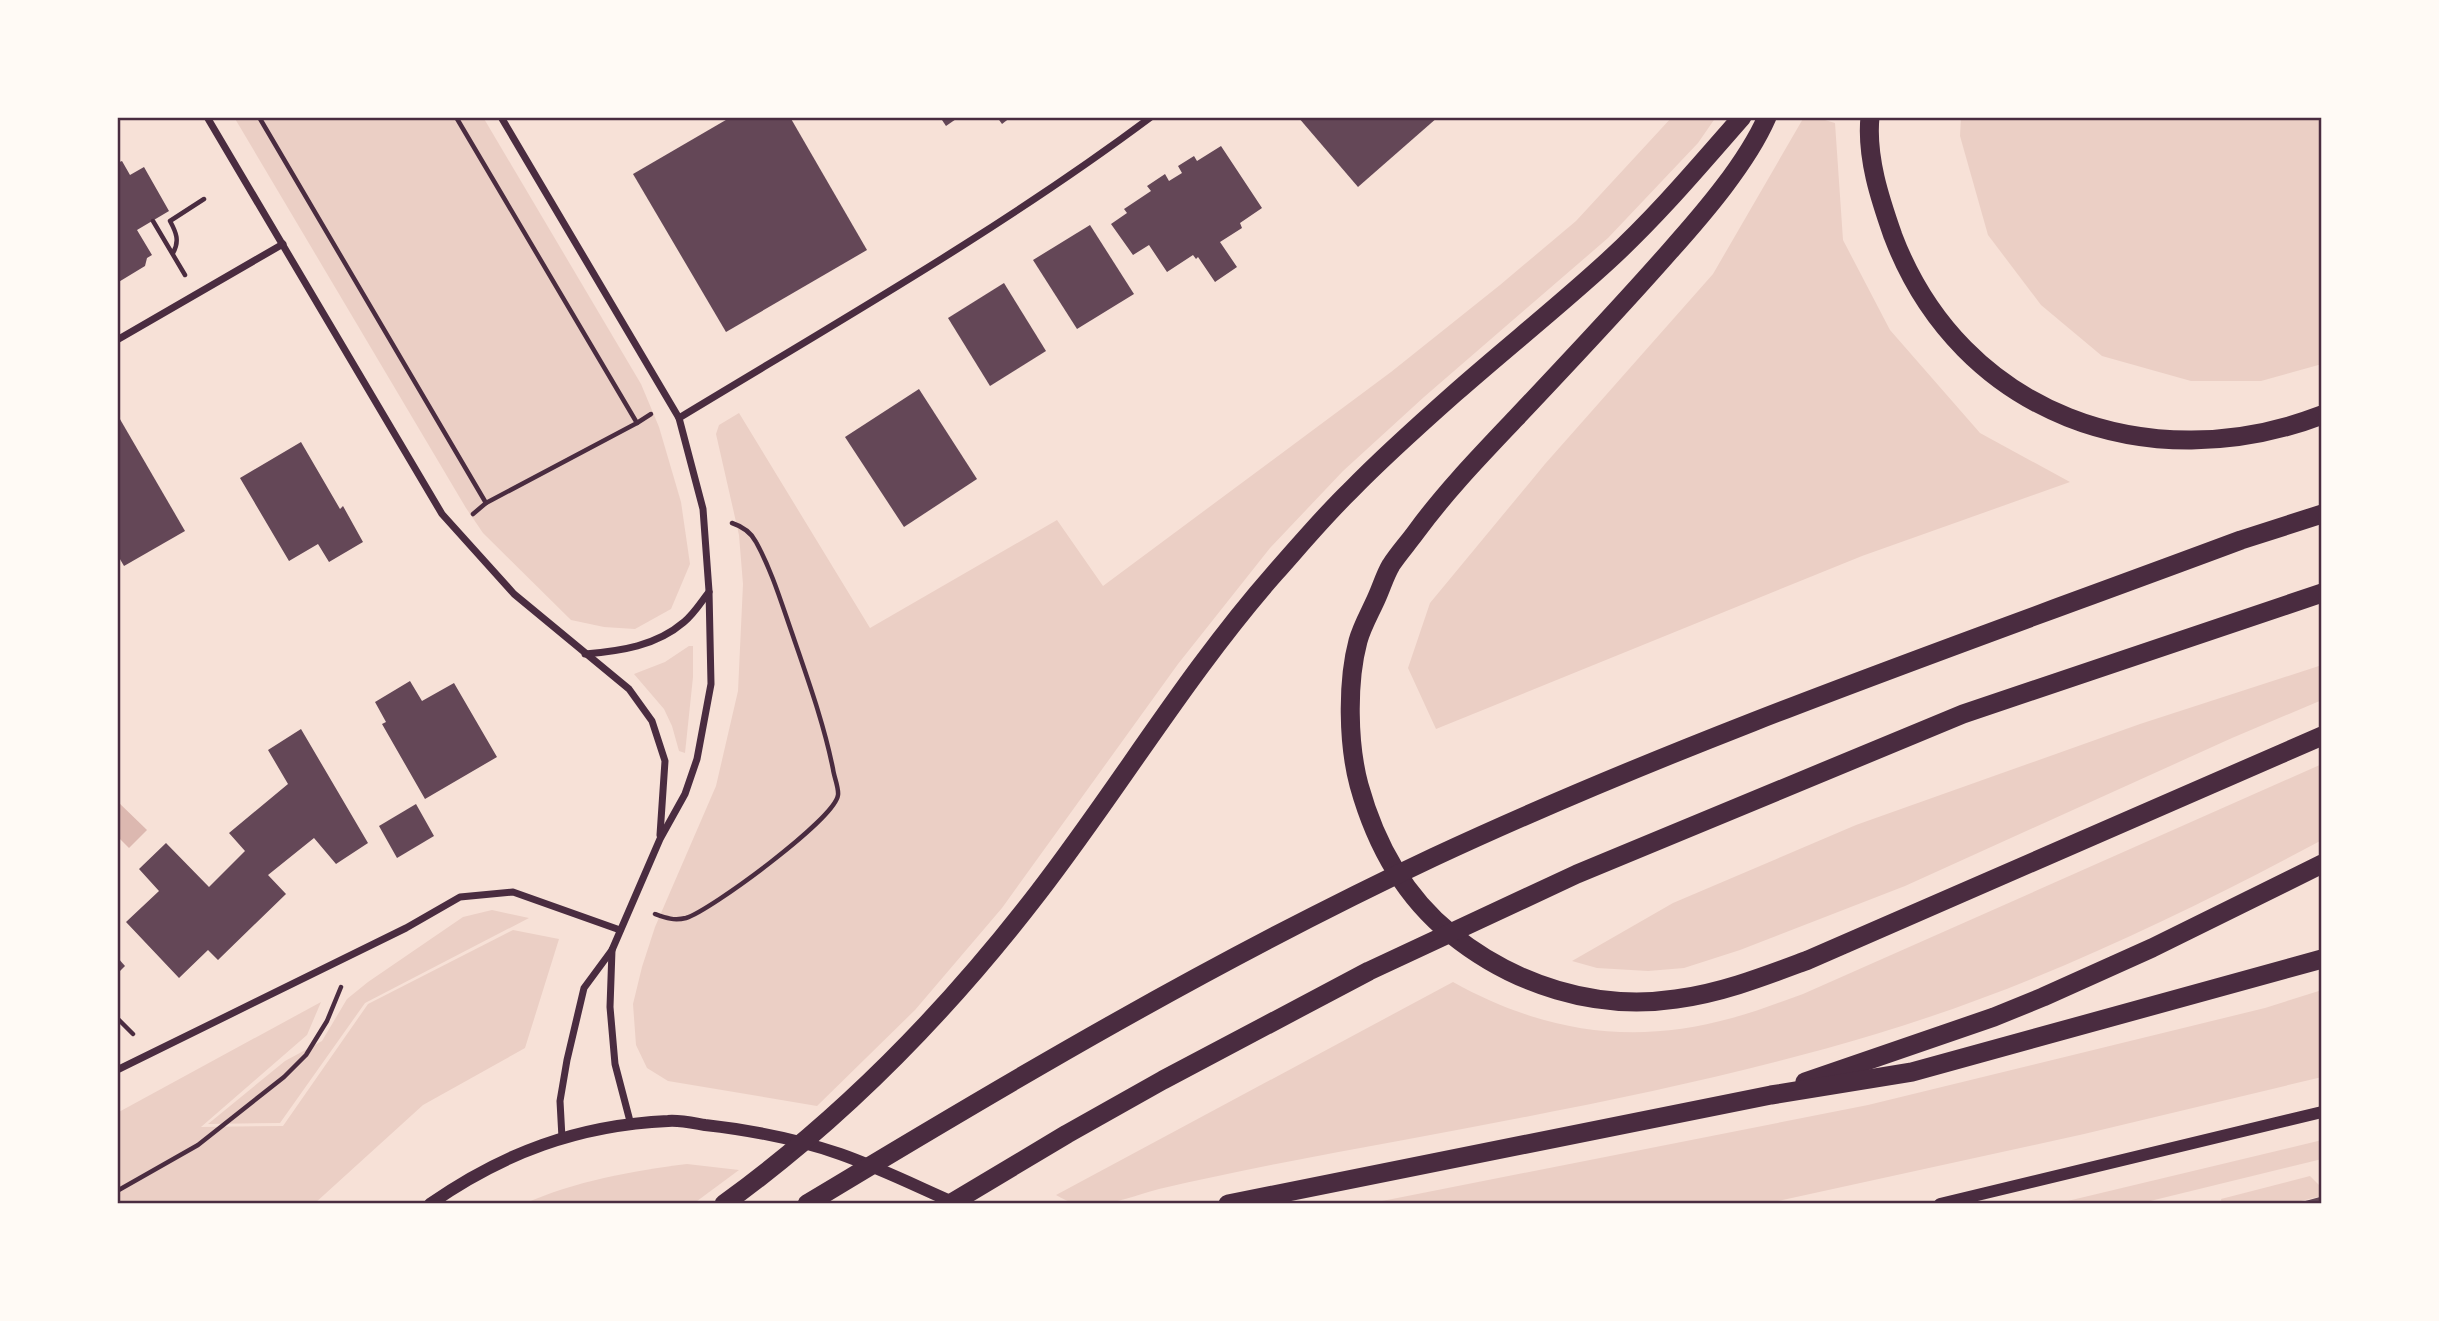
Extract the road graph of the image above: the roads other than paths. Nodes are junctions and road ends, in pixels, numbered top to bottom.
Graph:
1 (207, 117) edge
2 (501, 117) edge
3 (1151, 117) edge
4 (1742, 117) edge
5 (1767, 117) edge
6 (1870, 117) edge
7 (283, 244) junction
8 (117, 340) edge
9 (2322, 415) edge
10 (679, 418) junction
11 (2322, 514) edge
12 (709, 591) junction
13 (2322, 593) edge
14 (584, 654) junction
15 (2322, 736) edge
16 (660, 839) junction
17 (2322, 864) edge
18 (620, 930) junction
19 (612, 950) junction
20 (2322, 959) edge
21 (117, 1070) edge
22 (1771, 1095) junction
23 (2322, 1112) edge
24 (631, 1125) junction
25 (562, 1138) junction
26 (430, 1204) edge
27 (724, 1204) edge
28 (807, 1204) edge
29 (950, 1204) edge
30 (958, 1204) edge
31 (1228, 1204) edge
32 (1940, 1204) edge

1 - 7 street
2 - 10 street
3 - 10 street
4 - 27 highway
5 - 15 highway
6 - 9 highway
7 - 8 street
7 - 14 street
10 - 12 street
11 - 28 highway
12 - 14 street
12 - 16 street
13 - 29 highway
14 - 16 street
16 - 18 street
17 - 22 highway
18 - 19 street
18 - 21 street
19 - 24 street
19 - 25 street
20 - 22 highway
22 - 31 highway
23 - 32 street
24 - 25 street
24 - 30 street
25 - 26 street

